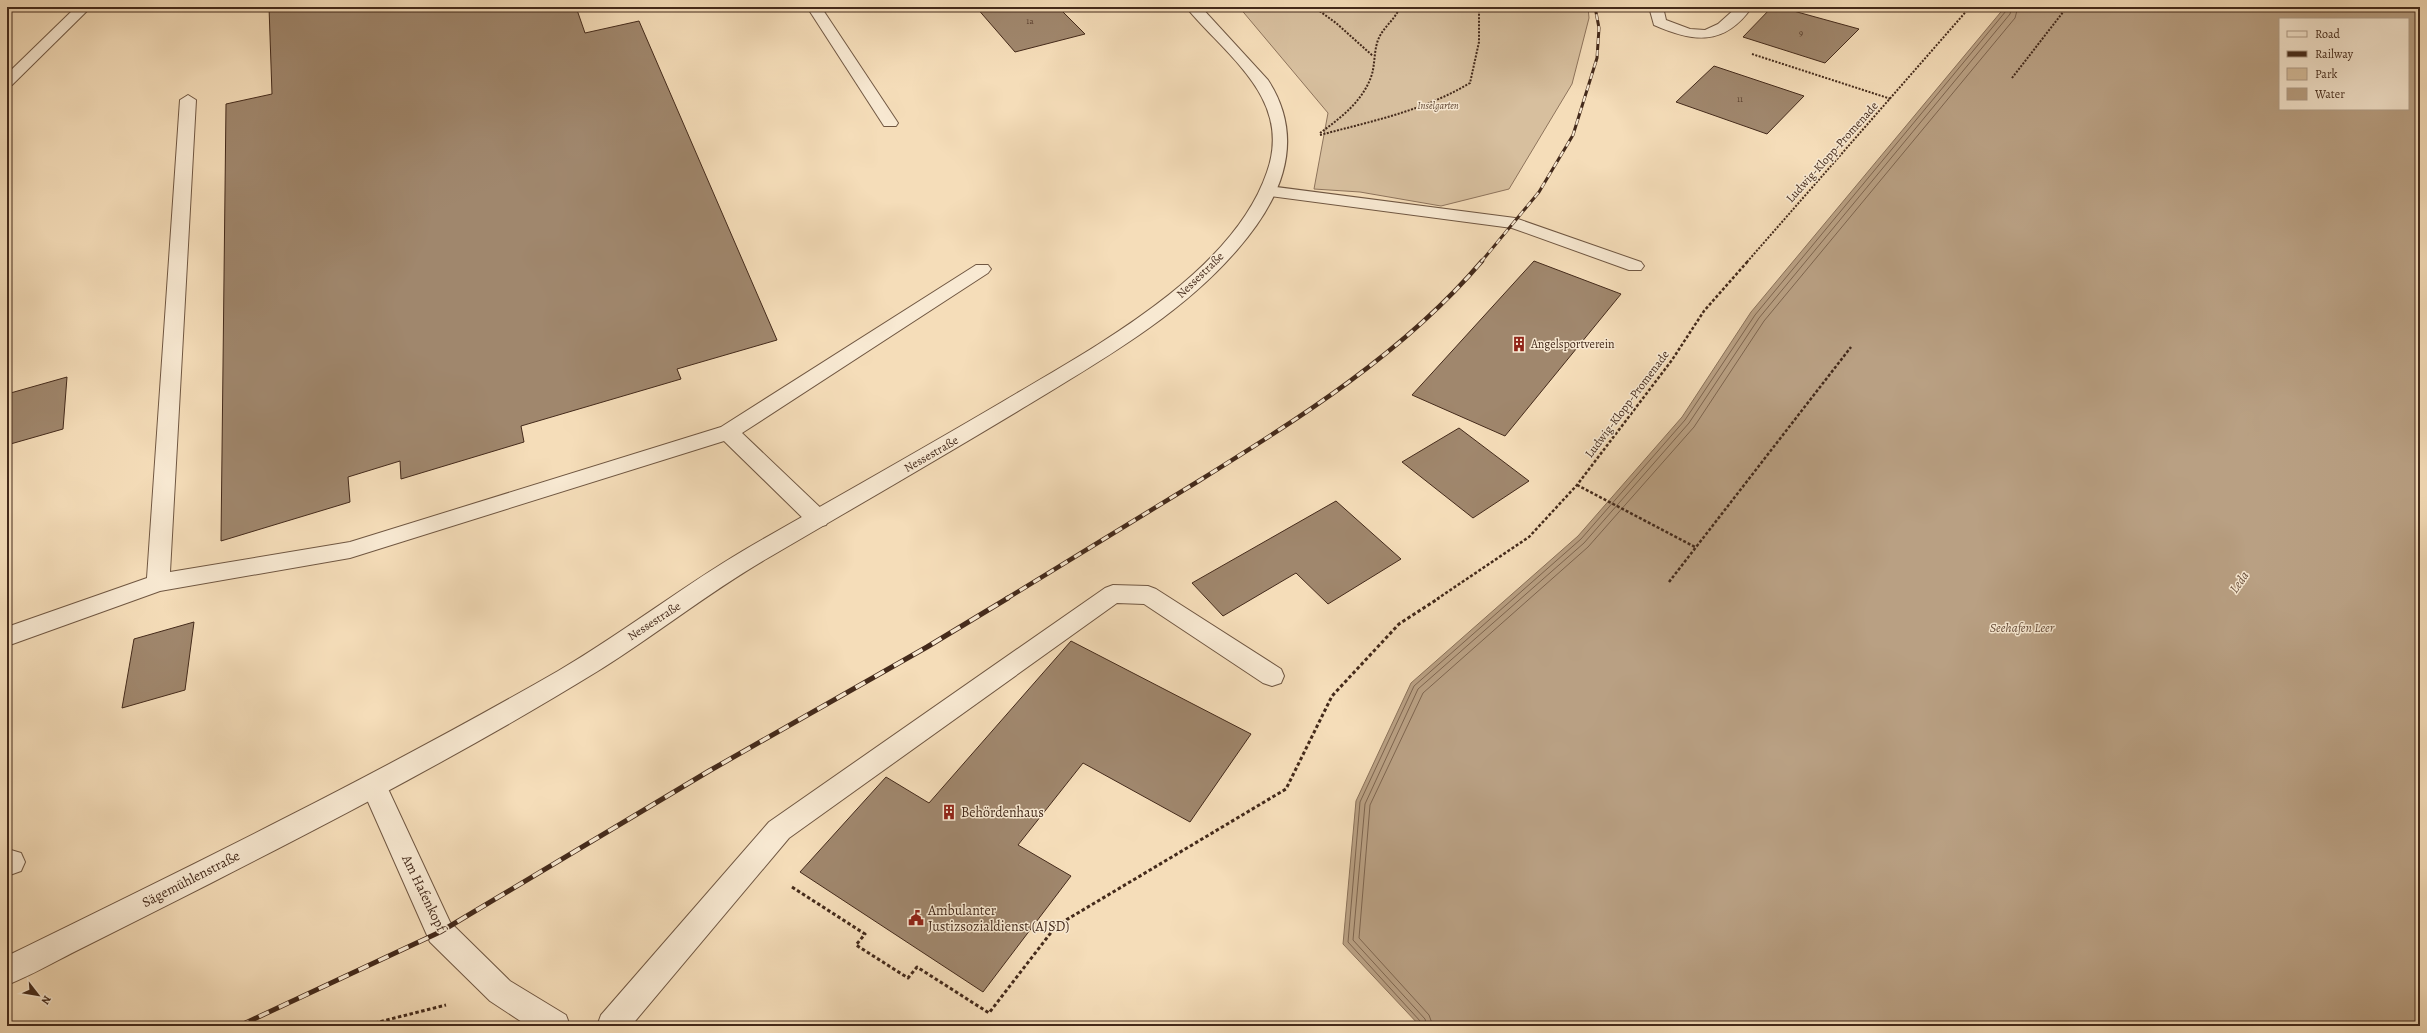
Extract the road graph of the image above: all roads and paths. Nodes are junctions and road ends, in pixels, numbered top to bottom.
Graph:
1 (84, 7) edge
2 (814, 7) edge
3 (1193, 7) edge
4 (1314, 7) edge
5 (1400, 7) edge
6 (1479, 7) edge
7 (1656, 7) edge
8 (1742, 7) edge
9 (1970, 7) edge
10 (2066, 7) edge
11 (1710, 35) junction
12 (1373, 56) junction
13 (2012, 78) dead end
14 (7, 82) edge
15 (1891, 98) junction
16 (188, 100) dead end
17 (890, 123) dead end
18 (1269, 191) junction
19 (1635, 266) dead end
20 (982, 269) dead end
21 (1851, 347) dead end
22 (728, 432) junction
23 (1577, 485) junction
24 (818, 519) junction
25 (1695, 548) junction
26 (1669, 582) dead end
27 (158, 583) junction
28 (7, 637) edge
29 (1272, 676) dead end
30 (374, 786) junction
31 (752, 861) junction
32 (7, 971) edge
33 (500, 991) junction
34 (363, 1026) edge
35 (555, 1026) edge
36 (612, 1026) edge

1 - 14 street
2 - 17 street
3 - 18 street, Nessestraße
4 - 12 path
5 - 12 path
6 - 12 path
7 - 11 street
8 - 11 street
9 - 15 path, Ludwig-Klopp-Promenade
10 - 13 path
11 - 15 path
15 - 23 path, Ludwig-Klopp-Promenade
16 - 27 street
18 - 19 street
18 - 24 street, Nessestraße
20 - 22 street
21 - 25 path
22 - 24 street
22 - 27 street
23 - 25 path
23 - 31 path, Ludwig-Klopp-Promenade
24 - 30 street, Nessestraße
25 - 26 path
27 - 28 street
29 - 31 street
30 - 32 street, Sägemühlenstraße
30 - 33 street, Am Hafenkopf
31 - 36 street
33 - 34 path
33 - 35 street, Am Hafenkopf

